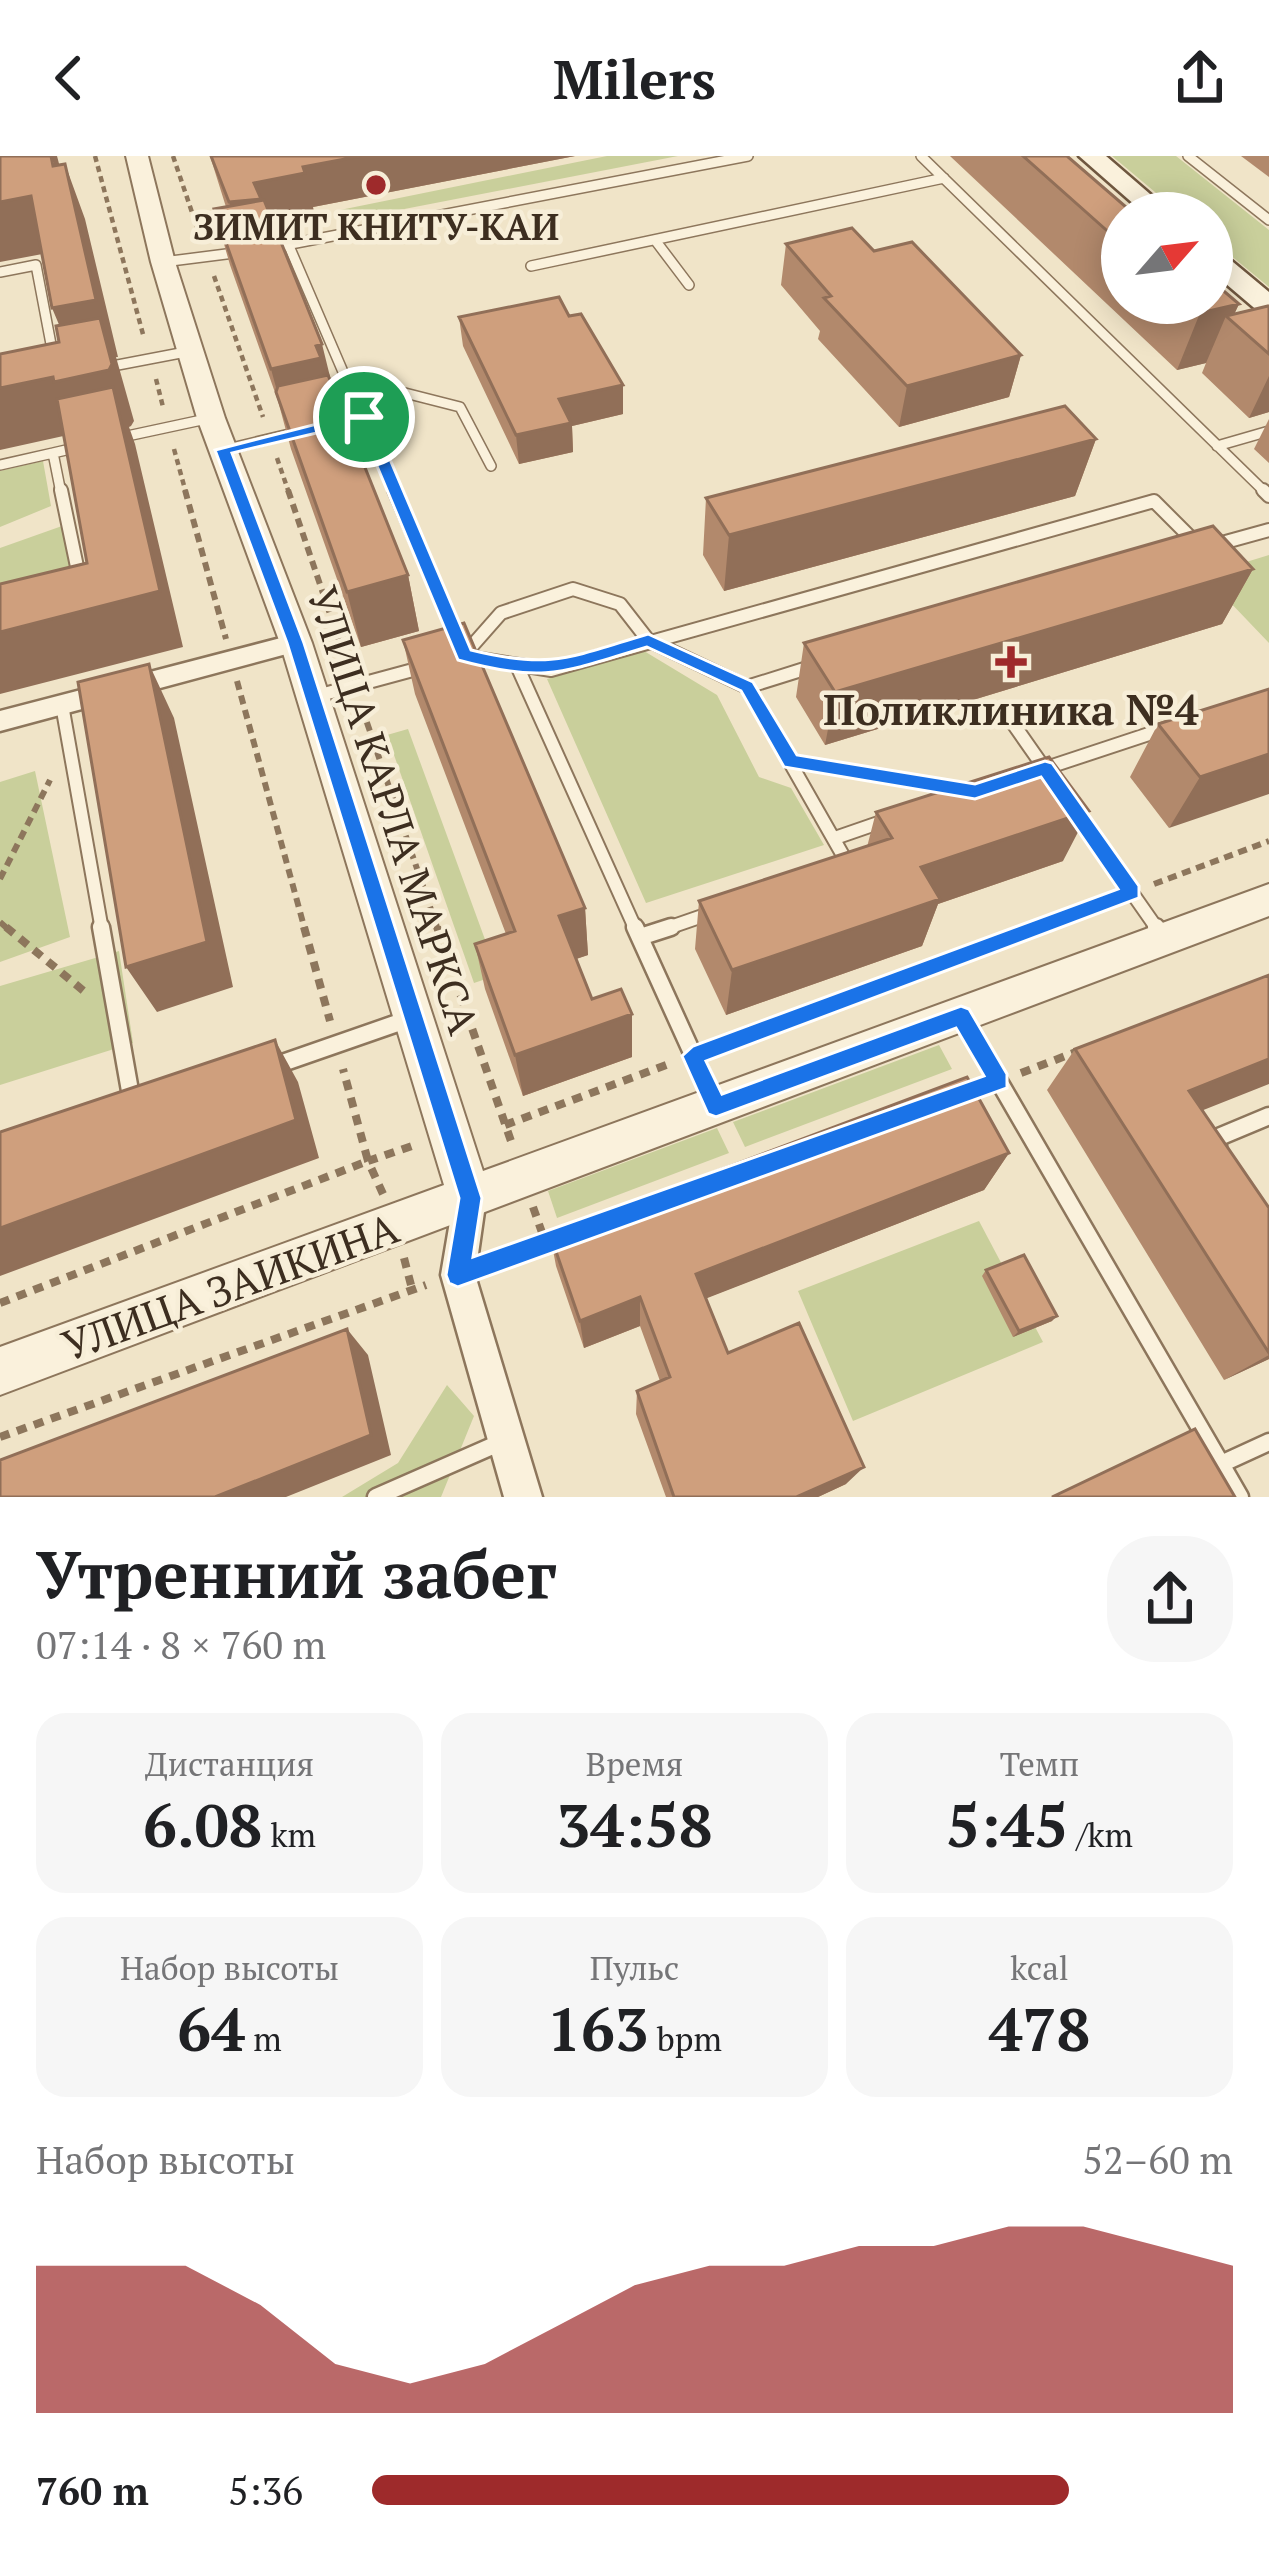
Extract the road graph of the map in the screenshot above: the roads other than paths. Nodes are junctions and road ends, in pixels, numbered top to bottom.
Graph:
1 (137, 156) edge
2 (748, 156) edge
3 (921, 156) edge
4 (1091, 156) edge
5 (1188, 156) edge
6 (944, 178) junction
7 (1134, 192) edge
8 (1269, 220) edge
9 (655, 240) junction
10 (290, 246) junction
11 (163, 262) junction
12 (531, 266) dead end
13 (0, 272) edge
14 (1233, 276) edge
15 (689, 285) dead end
16 (1269, 306) edge
17 (190, 350) junction
18 (80, 373) edge
19 (57, 378) edge
20 (358, 404) junction
21 (364, 417) junction
22 (211, 418) junction
23 (346, 421) edge
24 (327, 426) edge
25 (1269, 431) edge
26 (1217, 446) junction
27 (223, 450) junction
28 (53, 453) junction
29 (0, 465) edge
30 (491, 466) dead end
31 (1269, 496) edge
32 (1269, 530) edge
33 (1202, 548) junction
34 (1179, 555) edge
35 (82, 589) edge
36 (648, 640) junction
37 (296, 643) junction
38 (464, 655) junction
39 (838, 659) edge
40 (518, 668) junction
41 (747, 686) junction
42 (313, 697) junction
43 (62, 705) junction
44 (0, 721) edge
45 (1012, 722) dead end
46 (1179, 724) edge
47 (1045, 769) junction
48 (1057, 786) edge
49 (975, 791) edge
50 (1070, 804) edge
51 (895, 818) edge
52 (836, 838) junction
53 (830, 873) edge
54 (1269, 900) edge
55 (724, 908) edge
56 (640, 937) junction
57 (1164, 938) junction
58 (961, 1016) junction
59 (414, 1018) junction
60 (246, 1076) edge
61 (157, 1107) edge
62 (716, 1107) junction
63 (134, 1114) junction
64 (1269, 1116) edge
65 (112, 1122) edge
66 (1225, 1155) edge
67 (470, 1198) junction
68 (0, 1371) edge
69 (506, 1440) junction
70 (1269, 1442) edge
71 (1221, 1464) junction
72 (376, 1497) edge
73 (523, 1497) edge
74 (1240, 1497) edge

1 - 11 street, УЛИЦА КАРЛА МАРКСА
2 - 10 lane
3 - 6 lane
4 - 7 main road
5 - 8 lane
6 - 9 lane
6 - 26 lane
9 - 12 lane
9 - 15 lane
10 - 11 lane
10 - 20 lane
11 - 17 street, УЛИЦА КАРЛА МАРКСА
13 - 19 lane
14 - 16 main road
17 - 18 lane
17 - 22 street, УЛИЦА КАРЛА МАРКСА
20 - 21 lane
20 - 30 lane
21 - 23 lane
21 - 38 lane
22 - 27 street, УЛИЦА КАРЛА МАРКСА
22 - 28 lane
24 - 27 lane
25 - 26 lane
26 - 31 lane
27 - 37 street, УЛИЦА КАРЛА МАРКСА
28 - 29 lane
28 - 35 lane
32 - 33 lane
33 - 34 lane
33 - 36 lane
36 - 38 lane
36 - 40 lane
36 - 41 lane
37 - 42 street, УЛИЦА КАРЛА МАРКСА
37 - 43 street
38 - 40 lane
38 - 42 lane
39 - 41 lane
40 - 56 lane
41 - 52 lane
42 - 59 street, УЛИЦА КАРЛА МАРКСА
43 - 44 street
43 - 63 lane
45 - 47 lane
46 - 47 lane
47 - 48 lane
47 - 49 lane
50 - 57 lane
51 - 52 lane
52 - 53 lane
54 - 57 street, УЛИЦА ЗАИКИНА
55 - 56 lane
56 - 62 lane
57 - 58 street, УЛИЦА ЗАИКИНА
58 - 62 street, УЛИЦА ЗАИКИНА
58 - 71 lane
59 - 60 lane
59 - 67 street, УЛИЦА КАРЛА МАРКСА
61 - 63 lane
62 - 67 street, УЛИЦА ЗАИКИНА
63 - 65 lane
64 - 66 lane
67 - 68 street, УЛИЦА ЗАИКИНА
67 - 69 street, УЛИЦА КАРЛА МАРКСА
69 - 72 lane
69 - 73 street, УЛИЦА КАРЛА МАРКСА
70 - 71 lane
71 - 74 lane

